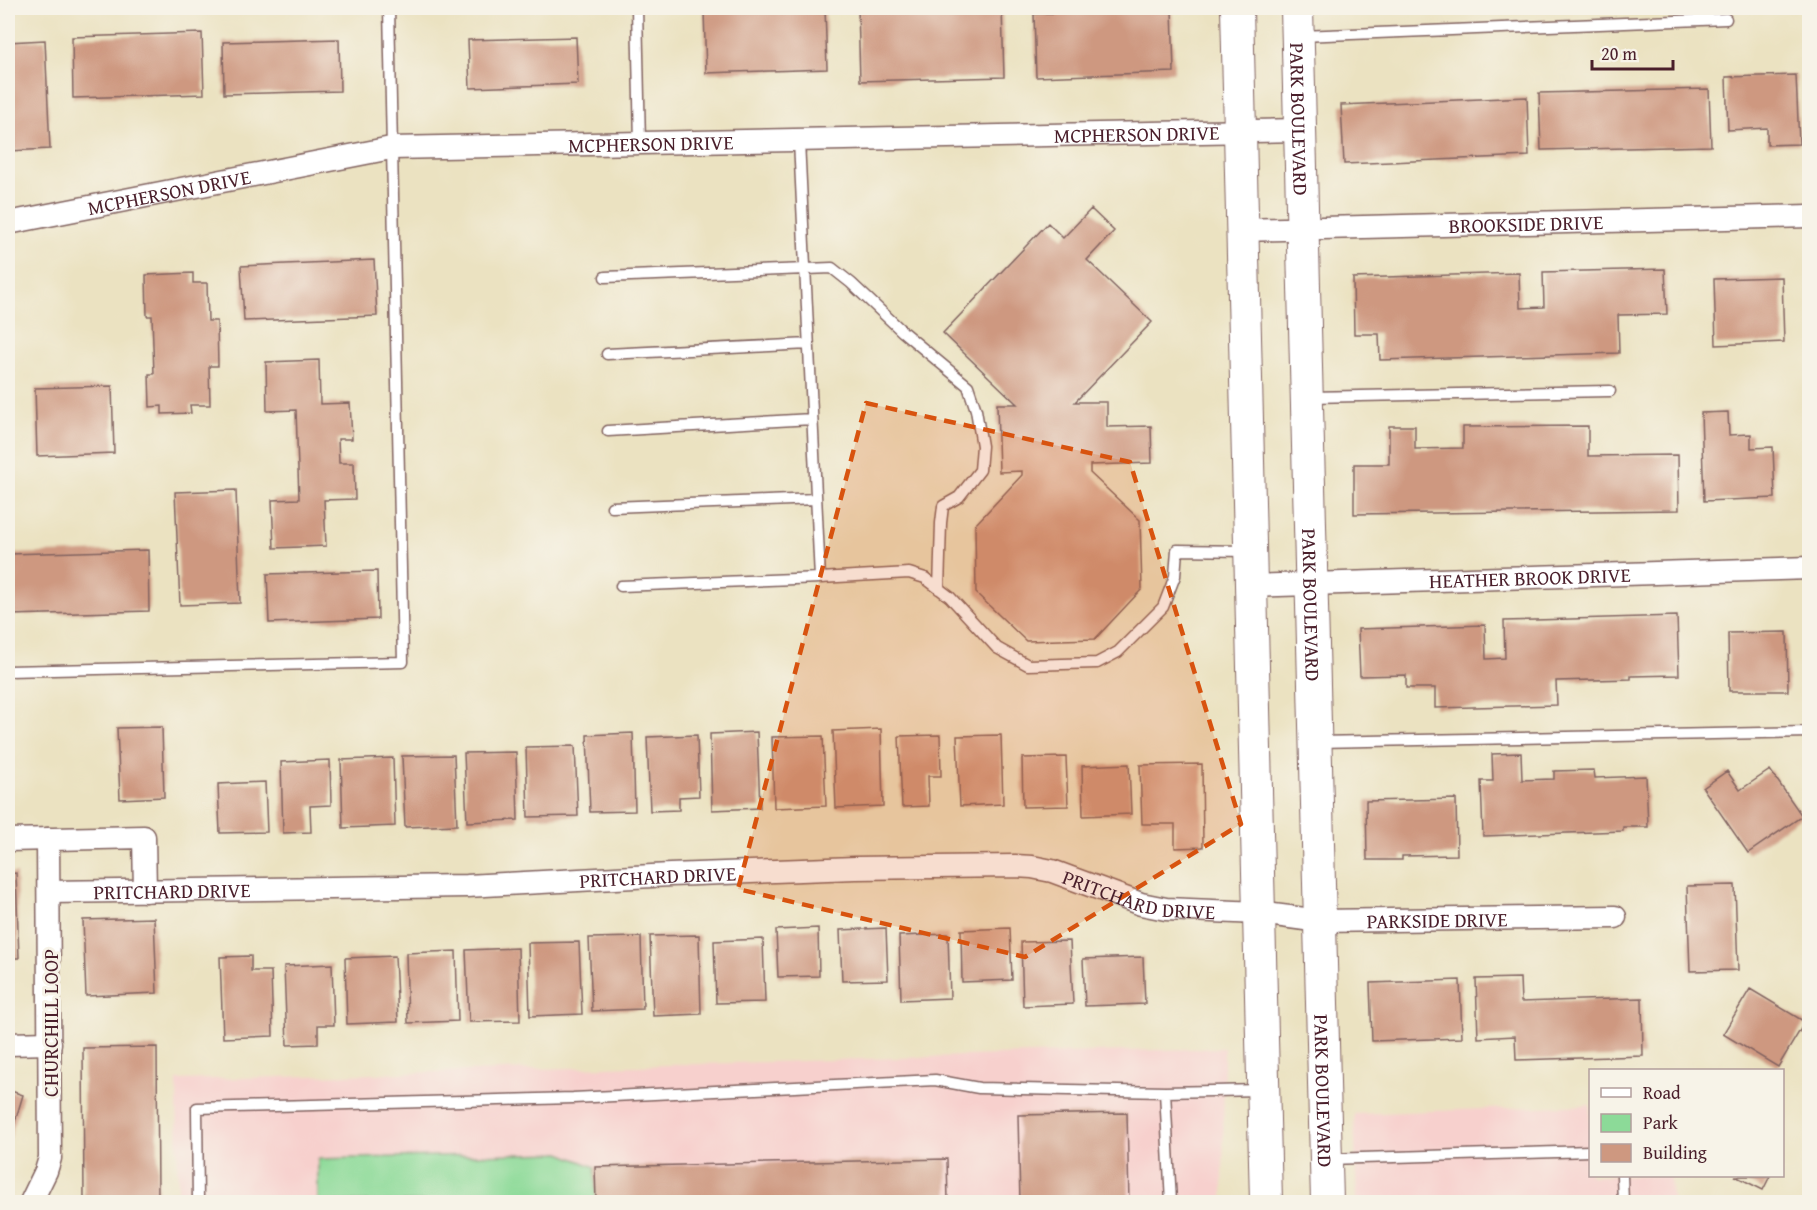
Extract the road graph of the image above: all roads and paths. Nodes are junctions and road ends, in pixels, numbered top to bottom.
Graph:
1 (389, 8) edge
2 (638, 8) edge
3 (1237, 8) edge
4 (1726, 19) dead end
5 (1298, 22) edge
6 (1300, 130) junction
7 (1240, 132) junction
8 (799, 141) junction
9 (640, 144) junction
10 (391, 148) junction
11 (1809, 216) edge
12 (8, 223) edge
13 (1303, 228) junction
14 (1242, 230) junction
15 (805, 269) junction
16 (605, 277) dead end
17 (809, 344) junction
18 (607, 354) dead end
19 (1610, 391) dead end
20 (1307, 398) junction
21 (812, 419) junction
22 (608, 431) dead end
23 (816, 499) junction
24 (612, 507) dead end
25 (1251, 551) junction
26 (1809, 568) edge
27 (820, 578) junction
28 (1311, 584) junction
29 (621, 586) dead end
30 (1251, 586) junction
31 (939, 589) junction
32 (8, 671) edge
33 (1809, 732) edge
34 (1315, 742) junction
35 (48, 839) junction
36 (8, 840) edge
37 (145, 891) junction
38 (49, 892) junction
39 (1259, 913) junction
40 (1615, 917) dead end
41 (1320, 921) junction
42 (50, 1043) junction
43 (8, 1044) edge
44 (1262, 1090) junction
45 (1165, 1092) junction
46 (1589, 1151) edge
47 (1326, 1159) junction
48 (1622, 1177) edge
49 (31, 1203) edge
50 (198, 1203) edge
51 (1171, 1203) edge
52 (1266, 1203) edge
53 (1327, 1203) edge
54 (1623, 1203) edge

1 - 10 lane
2 - 9 lane
3 - 7 main road
4 - 5 lane
5 - 6 main road, PARK BOULEVARD
6 - 7 street, MCPHERSON DRIVE
6 - 13 main road, PARK BOULEVARD
7 - 8 street, MCPHERSON DRIVE
7 - 14 main road
8 - 9 street, MCPHERSON DRIVE
8 - 15 lane
9 - 10 street, MCPHERSON DRIVE
10 - 12 street, MCPHERSON DRIVE
10 - 32 lane
11 - 13 street, BROOKSIDE DRIVE
13 - 14 street, BROOKSIDE DRIVE
13 - 20 main road, PARK BOULEVARD
14 - 25 main road
15 - 16 lane
15 - 17 lane
15 - 31 lane
17 - 18 lane
17 - 21 lane
19 - 20 lane
20 - 28 main road, PARK BOULEVARD
21 - 22 lane
21 - 23 lane
23 - 24 lane
23 - 27 lane
25 - 30 main road
25 - 31 lane
26 - 28 street, HEATHER BROOK DRIVE
27 - 29 lane
27 - 31 lane
28 - 30 street, HEATHER BROOK DRIVE
28 - 34 main road, PARK BOULEVARD
30 - 39 main road
33 - 34 lane
34 - 41 main road, PARK BOULEVARD
35 - 36 street
35 - 37 street
35 - 38 street, CHURCHILL LOOP
37 - 38 street, PRITCHARD DRIVE
37 - 39 street, PRITCHARD DRIVE
38 - 42 street, CHURCHILL LOOP
39 - 41 street, PARKSIDE DRIVE
39 - 44 main road
40 - 41 street, PARKSIDE DRIVE
41 - 47 main road, PARK BOULEVARD
42 - 43 street
42 - 49 street, CHURCHILL LOOP
44 - 45 lane
44 - 52 main road
45 - 50 lane
45 - 51 lane
46 - 47 lane
47 - 53 main road, PARK BOULEVARD
48 - 54 lane

